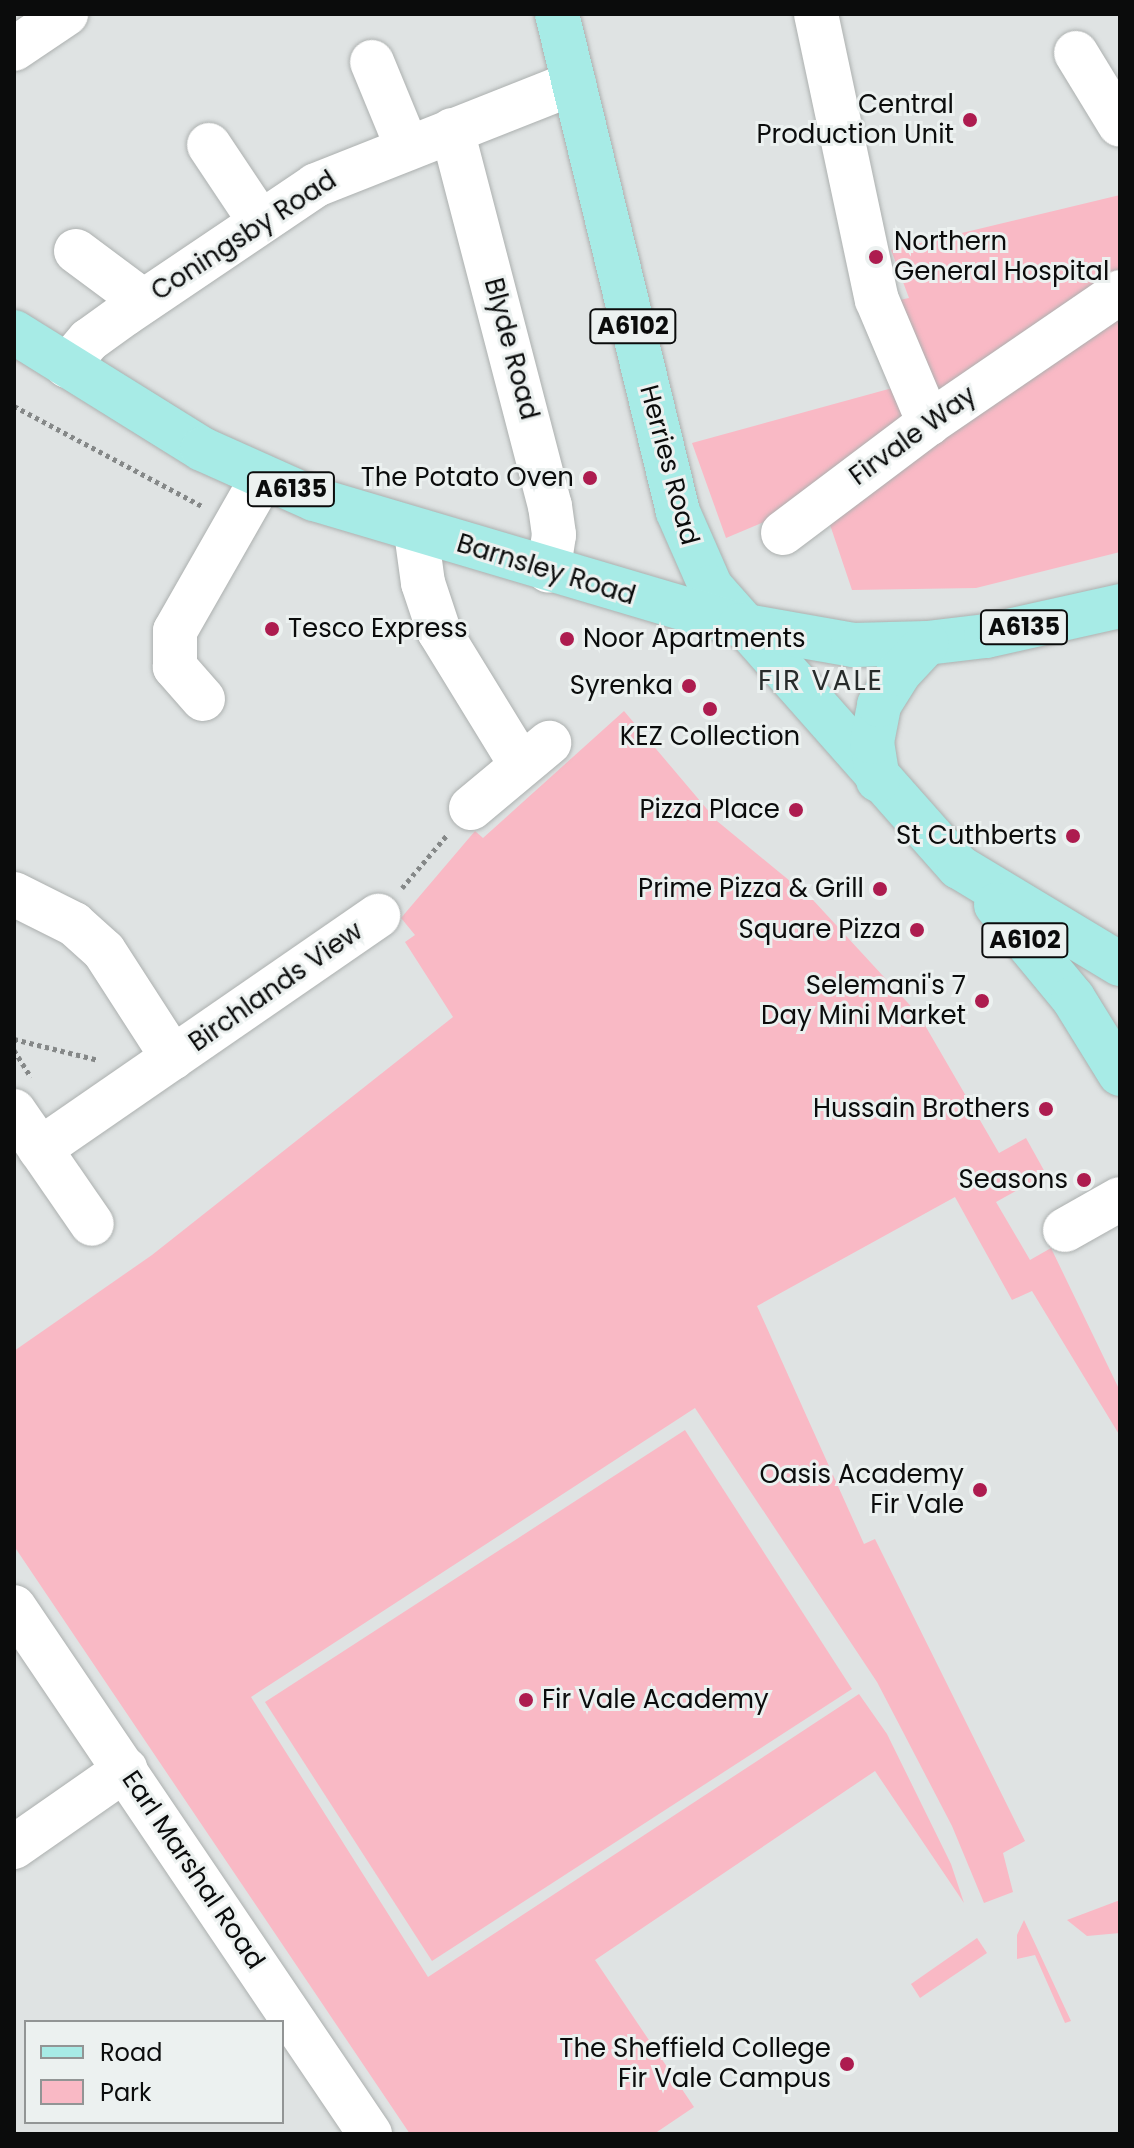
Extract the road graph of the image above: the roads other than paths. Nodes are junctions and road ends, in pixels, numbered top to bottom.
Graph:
1 (66, 14) edge
2 (557, 14) edge
3 (816, 14) edge
4 (18, 41) edge
5 (1076, 53) dead end
6 (372, 62) dead end
7 (573, 83) junction
8 (1120, 125) edge
9 (452, 130) junction
10 (209, 145) dead end
11 (407, 147) junction
12 (259, 220) junction
13 (76, 251) dead end
14 (1120, 292) edge
15 (143, 301) junction
16 (14, 332) edge
17 (67, 366) junction
18 (929, 423) junction
19 (263, 477) junction
20 (416, 532) junction
21 (783, 533) dead end
22 (548, 571) junction
23 (1120, 606) edge
24 (740, 625) junction
25 (927, 643) junction
26 (203, 699) dead end
27 (878, 780) junction
28 (471, 808) road end
29 (976, 881) junction
30 (14, 894) edge
31 (378, 916) road end
32 (1120, 964) edge
33 (1073, 998) junction
34 (1120, 1013) edge
35 (162, 1066) junction
36 (1120, 1074) edge
37 (14, 1111) edge
38 (55, 1138) junction
39 (1120, 1199) edge
40 (92, 1224) dead end
41 (1065, 1230) dead end
42 (14, 1607) edge
43 (126, 1769) junction
44 (14, 1847) edge
45 (370, 2134) edge

1 - 4 street
2 - 7 main road, Herries Road / A6102
3 - 18 street
5 - 8 street
6 - 11 street
7 - 9 street, Coningsby Road
7 - 24 main road, Herries Road / A6102
9 - 11 street, Coningsby Road
9 - 22 street, Blyde Road
10 - 12 street
11 - 12 street, Coningsby Road
12 - 15 street, Coningsby Road
13 - 15 street
14 - 18 street, Firvale Way
15 - 17 street, Coningsby Road
16 - 17 main road, Barnsley Road / A6135
17 - 19 main road, Barnsley Road / A6135
18 - 21 street, Firvale Way
19 - 20 main road, Barnsley Road / A6135
19 - 26 street
20 - 22 main road, Barnsley Road / A6135
20 - 28 street
22 - 24 main road, Barnsley Road / A6135
23 - 25 main road, Barnsley Road / A6135
24 - 25 main road, Barnsley Road / A6135
24 - 27 main road, A6102
25 - 27 main road
27 - 29 main road, A6102
29 - 32 main road
29 - 33 main road, A6102
30 - 35 street, Birchlands View
31 - 35 street, Birchlands View
33 - 34 main road
33 - 36 main road, A6102
35 - 38 street, Birchlands View
37 - 38 street
38 - 40 street
39 - 41 street
42 - 43 street, Earl Marshal Road
43 - 44 street
43 - 45 street, Earl Marshal Road

